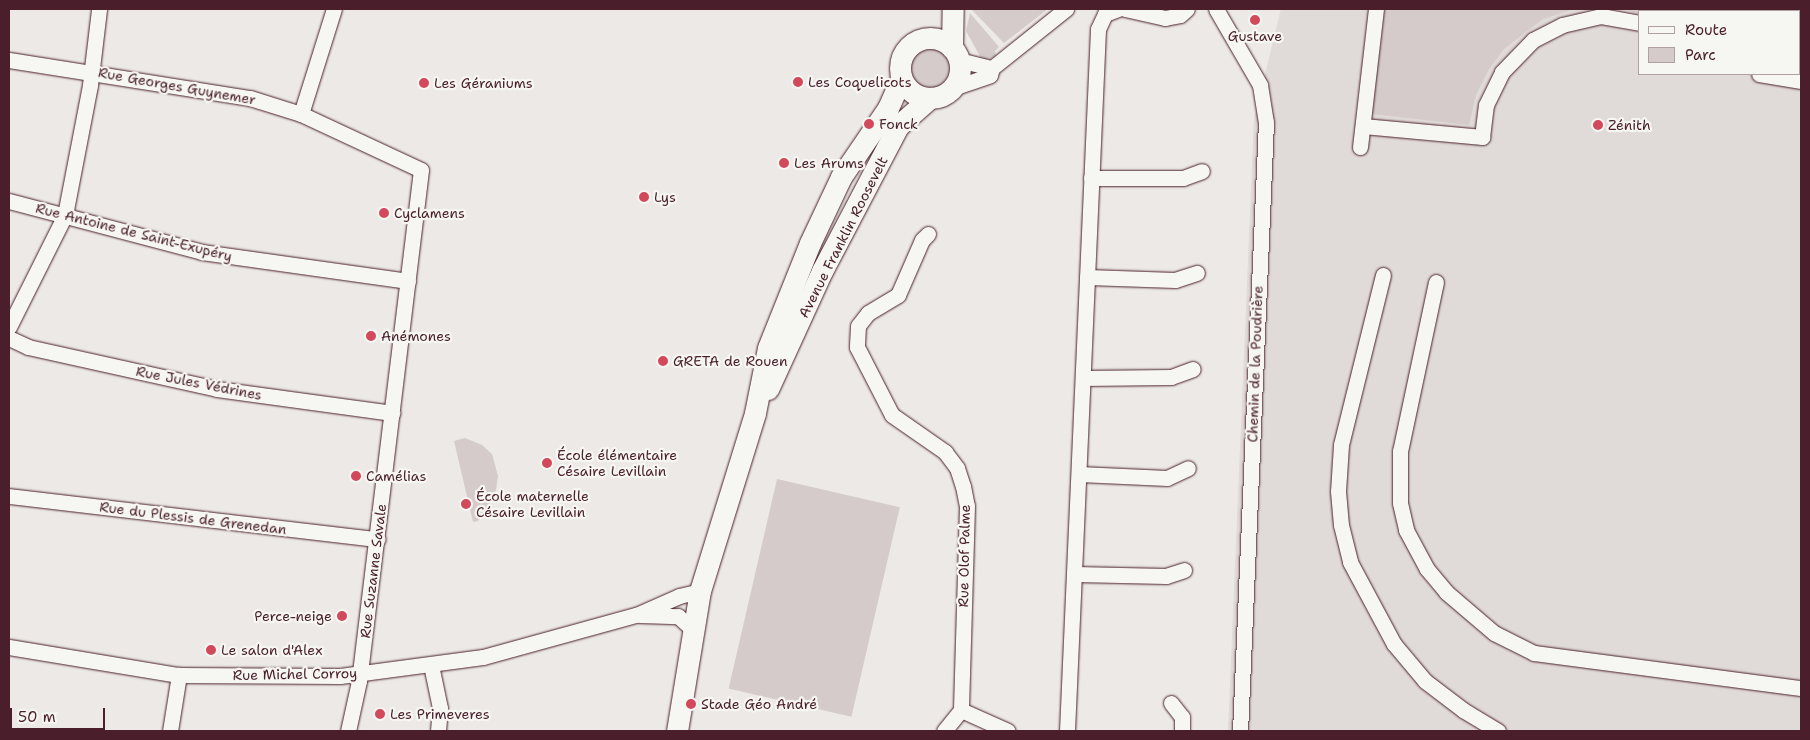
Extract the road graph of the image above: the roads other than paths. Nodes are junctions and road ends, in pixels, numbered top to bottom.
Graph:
1 (100, 9) edge
2 (332, 9) edge
3 (941, 9) edge
4 (953, 9) edge
5 (1066, 9) edge
6 (1118, 9) edge
7 (1125, 9) edge
8 (1186, 9) edge
9 (1216, 9) edge
10 (1376, 9) edge
11 (1638, 23) edge
12 (920, 40) junction
13 (956, 54) junction
14 (9, 60) edge
15 (992, 68) junction
16 (92, 71) junction
17 (1765, 75) edge
18 (901, 79) junction
19 (1801, 81) edge
20 (953, 88) junction
21 (930, 98) junction
22 (301, 114) junction
23 (1362, 126) junction
24 (1360, 147) dead end
25 (421, 170) joint
26 (1202, 171) dead end
27 (1091, 178) junction
28 (9, 201) edge
29 (65, 215) junction
30 (928, 234) dead end
31 (1197, 273) dead end
32 (1383, 275) dead end
33 (1087, 278) junction
34 (408, 281) junction
35 (1436, 282) dead end
36 (9, 327) edge
37 (9, 338) edge
38 (1193, 369) dead end
39 (1083, 378) junction
40 (392, 413) junction
41 (755, 413) junction
42 (1188, 468) dead end
43 (1079, 474) junction
44 (9, 496) edge
45 (377, 539) junction
46 (1184, 570) dead end
47 (1075, 574) junction
48 (700, 591) junction
49 (636, 614) junction
50 (693, 630) junction
51 (9, 647) edge
52 (431, 665) junction
53 (360, 674) junction
54 (179, 675) junction
55 (1801, 688) edge
56 (1171, 703) dead end
57 (961, 710) junction
58 (170, 731) edge
59 (348, 731) edge
60 (438, 731) edge
61 (677, 731) edge
62 (944, 731) edge
63 (1008, 731) edge
64 (1067, 731) edge
65 (1182, 731) edge
66 (1240, 731) edge
67 (1498, 731) edge

1 - 16 street
2 - 22 street
3 - 12 street
4 - 13 street
5 - 15 street
6 - 27 street
7 - 8 street
9 - 66 street, Chemin de la Poudrière
10 - 23 street
11 - 23 street
12 - 13 street
12 - 18 street
13 - 15 street
13 - 20 street
14 - 16 street, Rue Georges Guynemer
15 - 20 street
16 - 22 street, Rue Georges Guynemer
16 - 29 street
17 - 19 street
18 - 21 street
18 - 41 street, Avenue Franklin Roosevelt
20 - 21 street
21 - 41 street, Avenue Franklin Roosevelt
22 - 25 street, Rue Georges Guynemer
23 - 24 street
25 - 34 street, Rue Suzanne Savale
26 - 27 street
27 - 33 street
28 - 29 street, Rue Antoine de Saint-Exupéry
29 - 34 street, Rue Antoine de Saint-Exupéry
29 - 36 street
30 - 57 street, Rue Olof Palme
31 - 33 street
32 - 67 street
33 - 39 street
34 - 40 street, Rue Suzanne Savale
35 - 55 street
37 - 40 street, Rue Jules Védrines
38 - 39 street
39 - 43 street
40 - 45 street, Rue Suzanne Savale
41 - 48 street, Avenue Franklin Roosevelt
42 - 43 street
43 - 47 street
44 - 45 street, Rue du Plessis de Grenedan
45 - 53 street, Rue Suzanne Savale
46 - 47 street
47 - 64 street
48 - 49 street, Rue Michel Corroy
48 - 50 street, Avenue Franklin Roosevelt
49 - 50 street, Rue Michel Corroy
49 - 52 street, Rue Michel Corroy
50 - 61 street, Avenue Franklin Roosevelt
51 - 54 street, Rue Michel Corroy
52 - 53 street, Rue Michel Corroy
52 - 60 street
53 - 54 street, Rue Michel Corroy
53 - 59 street, Rue Suzanne Savale
54 - 58 street
56 - 65 street
57 - 62 street
57 - 63 street

